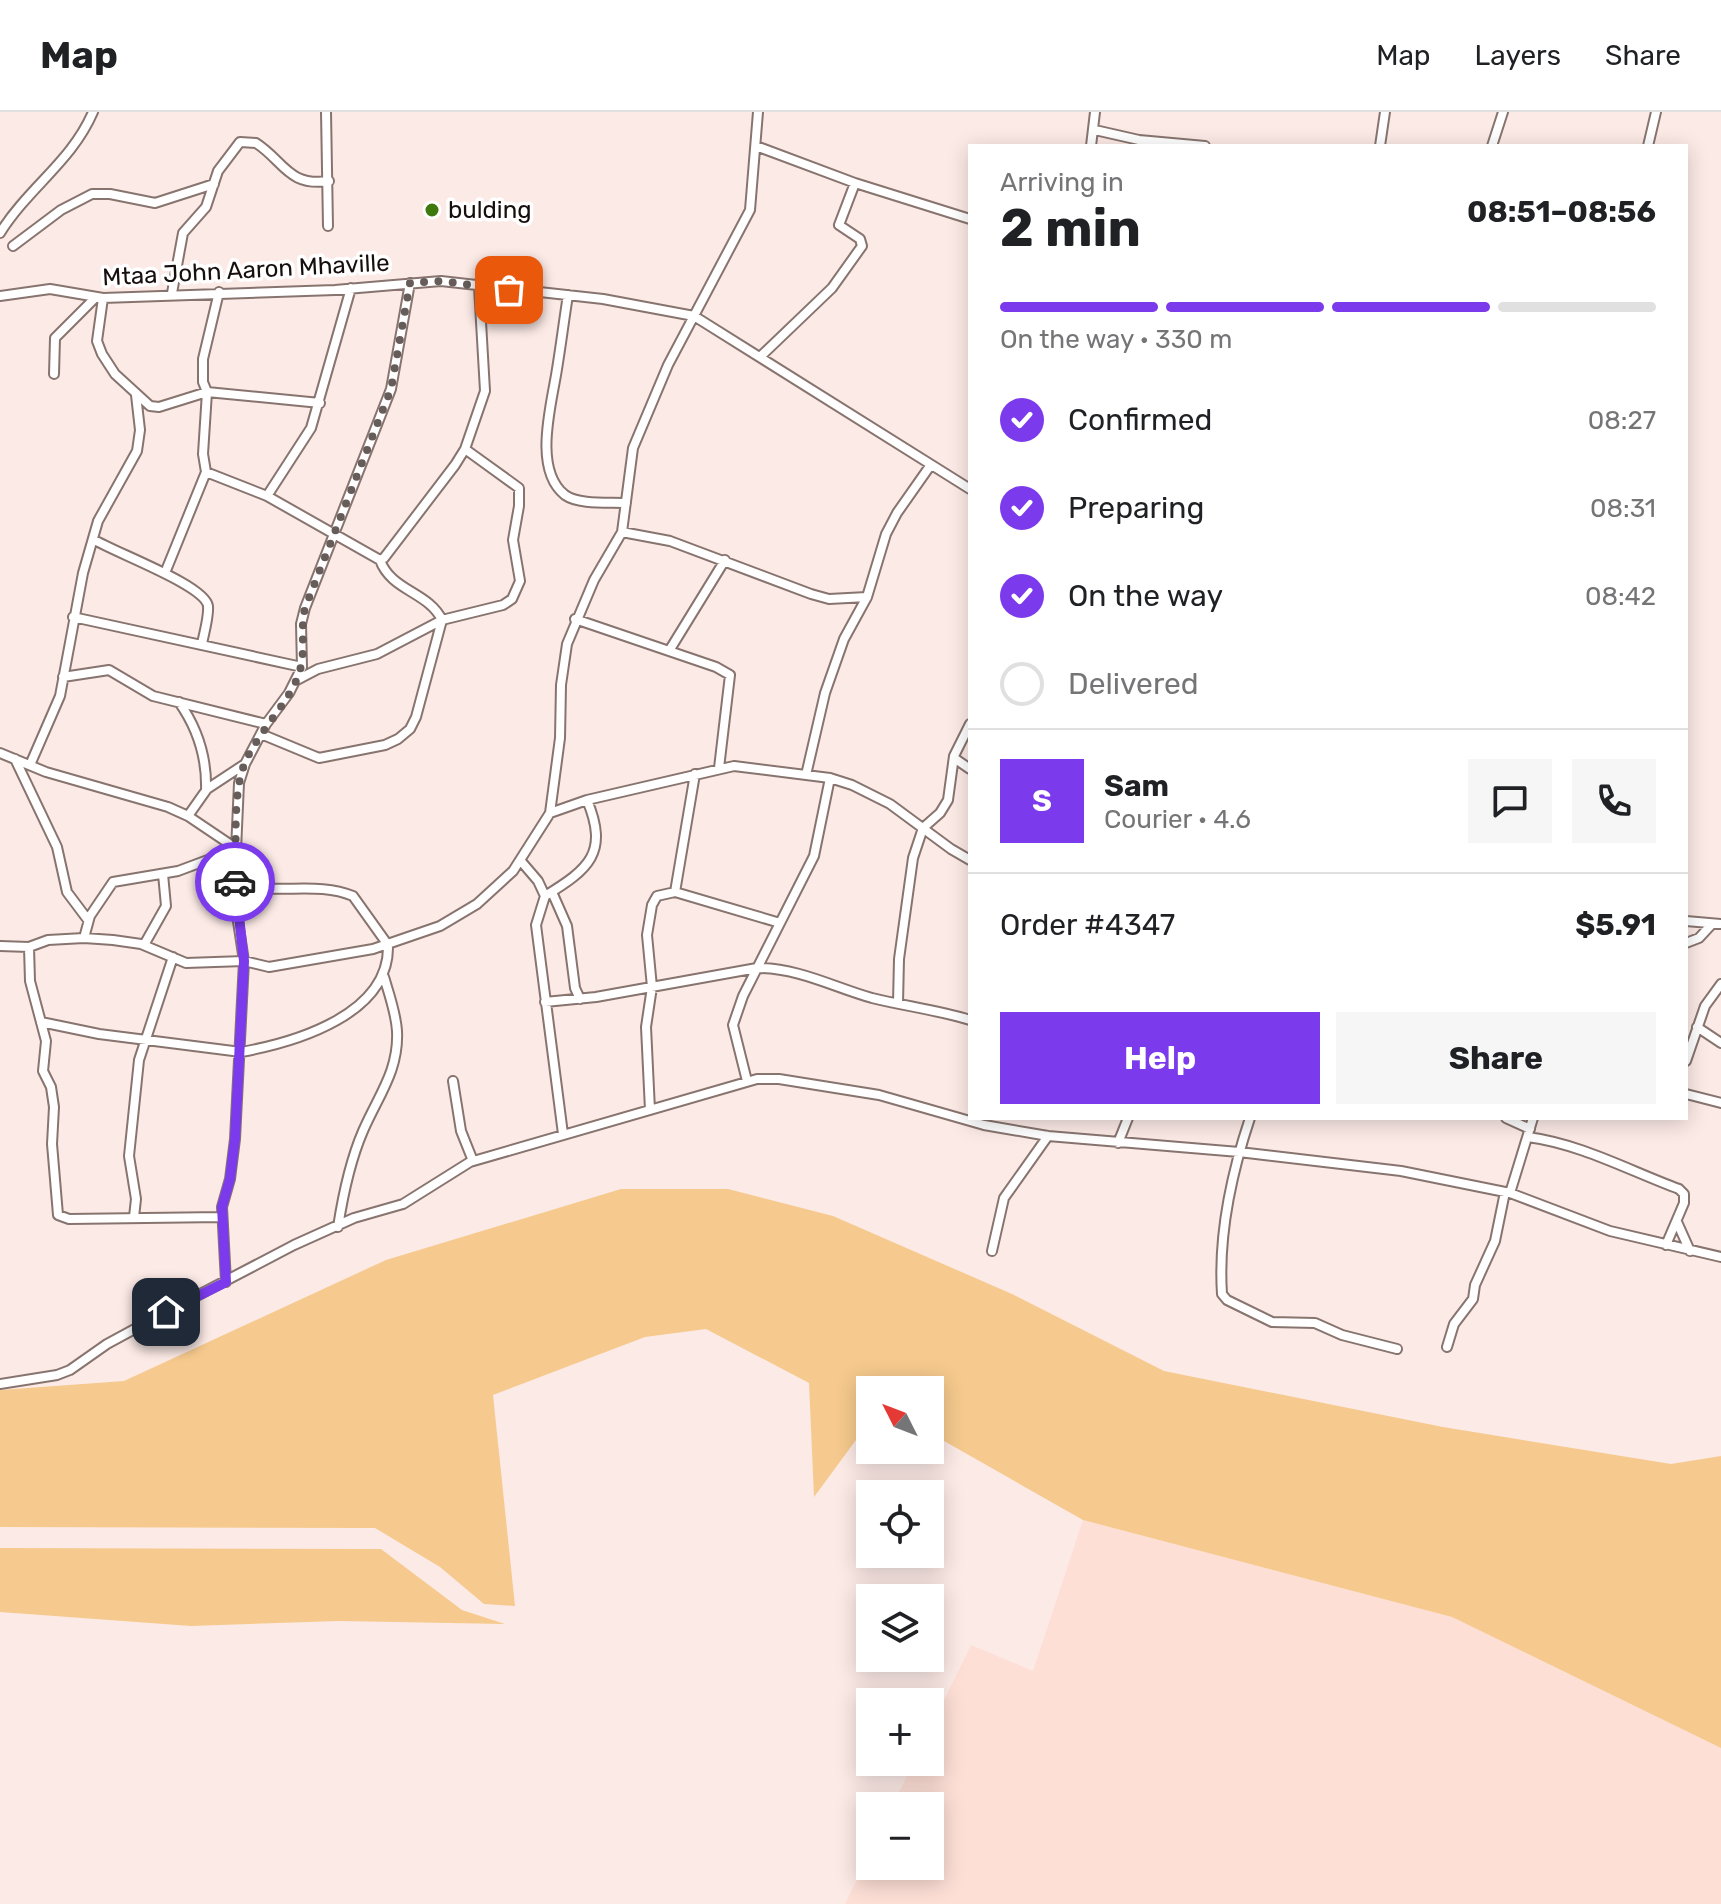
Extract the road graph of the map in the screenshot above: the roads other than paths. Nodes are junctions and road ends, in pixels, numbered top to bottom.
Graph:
1 (93, 112) edge
2 (326, 112) edge
3 (758, 112) edge
4 (1095, 112) edge
5 (1385, 112) edge
6 (1503, 112) edge
7 (1656, 112) edge
8 (1095, 130) junction
9 (1092, 144) edge
10 (1169, 144) edge
11 (1380, 144) edge
12 (1493, 144) edge
13 (1648, 144) edge
14 (756, 146) junction
15 (329, 181) junction
16 (855, 183) junction
17 (214, 184) junction
18 (968, 218) edge
19 (328, 226) dead end
20 (0, 233) edge
21 (13, 246) dead end
22 (410, 283) junction
23 (479, 287) junction
24 (351, 288) junction
25 (219, 292) junction
26 (172, 293) junction
27 (568, 295) junction
28 (0, 296) edge
29 (100, 297) junction
30 (694, 316) junction
31 (761, 356) junction
32 (54, 374) dead end
33 (207, 392) junction
34 (136, 395) junction
35 (320, 403) junction
36 (465, 449) junction
37 (930, 466) junction
38 (206, 472) junction
39 (968, 488) edge
40 (267, 496) junction
41 (626, 503) junction
42 (622, 532) junction
43 (333, 533) junction
44 (93, 539) junction
45 (380, 560) junction
46 (725, 560) junction
47 (165, 573) junction
48 (867, 597) junction
49 (73, 617) junction
50 (575, 619) junction
51 (442, 620) junction
52 (202, 644) junction
53 (669, 651) junction
54 (302, 667) junction
55 (63, 677) junction
56 (296, 681) junction
57 (178, 701) junction
58 (266, 724) junction
59 (968, 728) edge
60 (261, 734) junction
61 (0, 753) edge
62 (954, 758) junction
63 (15, 759) junction
64 (245, 764) junction
65 (30, 765) junction
66 (719, 768) junction
67 (968, 768) edge
68 (695, 774) junction
69 (806, 775) junction
70 (830, 778) junction
71 (206, 790) junction
72 (587, 800) junction
73 (550, 813) junction
74 (188, 816) junction
75 (923, 828) junction
76 (237, 849) junction
77 (968, 859) edge
78 (520, 860) junction
79 (163, 874) junction
80 (235, 882) junction
81 (675, 892) junction
82 (549, 894) junction
83 (88, 920) junction
84 (1688, 921) edge
85 (780, 923) junction
86 (1717, 924) edge
87 (153, 930) junction
88 (84, 938) junction
89 (1688, 942) edge
90 (144, 945) junction
91 (388, 945) junction
92 (0, 946) edge
93 (29, 947) junction
94 (161, 951) junction
95 (173, 957) junction
96 (244, 961) junction
97 (757, 968) junction
98 (384, 977) junction
99 (1721, 984) edge
100 (652, 987) junction
101 (580, 999) junction
102 (545, 1002) junction
103 (898, 1003) junction
104 (968, 1020) edge
105 (41, 1022) junction
106 (1693, 1029) edge
107 (147, 1039) junction
108 (1721, 1043) edge
109 (241, 1052) junction
110 (1688, 1052) edge
111 (453, 1081) dead end
112 (747, 1081) junction
113 (1688, 1095) edge
114 (1721, 1103) edge
115 (650, 1110) junction
116 (1127, 1120) edge
117 (1249, 1120) edge
118 (1509, 1120) edge
119 (1532, 1120) edge
120 (1529, 1133) junction
121 (563, 1134) junction
122 (1048, 1136) junction
123 (1118, 1143) junction
124 (1239, 1152) junction
125 (473, 1161) junction
126 (1508, 1193) junction
127 (134, 1217) junction
128 (222, 1217) junction
129 (1677, 1222) junction
130 (338, 1228) junction
131 (1666, 1245) junction
132 (992, 1251) dead end
133 (1690, 1251) junction
134 (1721, 1257) edge
135 (226, 1282) junction
136 (1447, 1347) dead end
137 (1397, 1349) dead end
138 (0, 1384) edge

1 - 20 street
2 - 15 street
3 - 14 street
4 - 8 street
5 - 11 street
6 - 12 street
7 - 13 street
8 - 9 street
8 - 10 street
14 - 16 street
14 - 30 street
15 - 17 street
15 - 19 street
16 - 18 street
16 - 31 street
17 - 21 street
17 - 26 street
22 - 23 street, Mtaa John Aaron Mhaville
22 - 24 street, Mtaa John Aaron Mhaville
22 - 43 street
23 - 27 street, Mtaa John Aaron Mhaville
23 - 36 street
24 - 25 street, Mtaa John Aaron Mhaville
24 - 35 street
25 - 26 street, Mtaa John Aaron Mhaville
25 - 33 street
26 - 29 street, Mtaa John Aaron Mhaville
27 - 30 street, Mtaa John Aaron Mhaville
27 - 41 street
28 - 29 street, Mtaa John Aaron Mhaville
29 - 32 street
29 - 34 street
30 - 31 street, Mtaa John Aaron Mhaville
30 - 41 street
31 - 37 street, Mtaa John Aaron Mhaville
33 - 34 street
33 - 35 street
33 - 38 street
34 - 44 street
35 - 40 street
36 - 45 street
36 - 51 street
37 - 39 street, Mtaa John Aaron Mhaville
37 - 48 street
38 - 40 street
38 - 47 street
40 - 43 street
41 - 42 street
42 - 46 street
42 - 50 street
43 - 45 street
43 - 54 street
44 - 47 street
44 - 49 street
45 - 51 street
46 - 48 street
46 - 53 street
47 - 52 street
48 - 69 street
49 - 52 street
49 - 55 street
50 - 53 street
50 - 73 street
51 - 56 street
51 - 60 street
52 - 54 street
53 - 66 street
54 - 56 street
55 - 57 street
55 - 65 street
56 - 58 street
57 - 58 street
57 - 71 street
58 - 60 street
59 - 62 street
60 - 64 street
61 - 63 street
62 - 67 street
62 - 75 street
63 - 65 street
63 - 83 street
64 - 71 street
64 - 76 street
65 - 74 street
66 - 68 street
66 - 69 street
68 - 72 street
68 - 81 street
69 - 70 street
70 - 75 street
70 - 85 street
71 - 74 street
72 - 73 street
72 - 82 street
73 - 78 street
74 - 76 street
75 - 77 street
75 - 103 street
76 - 79 street
76 - 80 street
78 - 82 street
78 - 91 street
79 - 83 street
79 - 87 street
80 - 91 street
80 - 96 street
81 - 85 street
81 - 100 street
82 - 101 street
82 - 102 street
83 - 88 street
84 - 86 street
85 - 97 street
86 - 89 street
87 - 90 street
87 - 94 street
88 - 90 street
88 - 93 street
90 - 94 street
91 - 96 street
91 - 98 street
92 - 93 street
93 - 105 street
94 - 95 street
95 - 96 street
95 - 107 street
96 - 109 street
97 - 100 street
97 - 103 street
97 - 112 street
98 - 109 street
98 - 130 street
99 - 106 street
100 - 101 street
100 - 115 street
101 - 102 street
102 - 121 street
103 - 104 street
105 - 107 street
105 - 127 street
106 - 108 street
106 - 110 street
107 - 109 street
107 - 127 street
109 - 128 street
111 - 125 street
112 - 115 street
112 - 122 street
113 - 114 street
115 - 121 street
116 - 123 street
117 - 124 street
118 - 120 street
119 - 120 street
120 - 126 street
120 - 129 street
121 - 125 street
122 - 123 street
122 - 132 street
123 - 124 street
124 - 126 street
124 - 137 street
125 - 130 street
126 - 131 street
126 - 136 street
127 - 128 street
128 - 135 street
129 - 131 street
129 - 133 street
130 - 135 street
131 - 133 street
133 - 134 street
135 - 138 street

